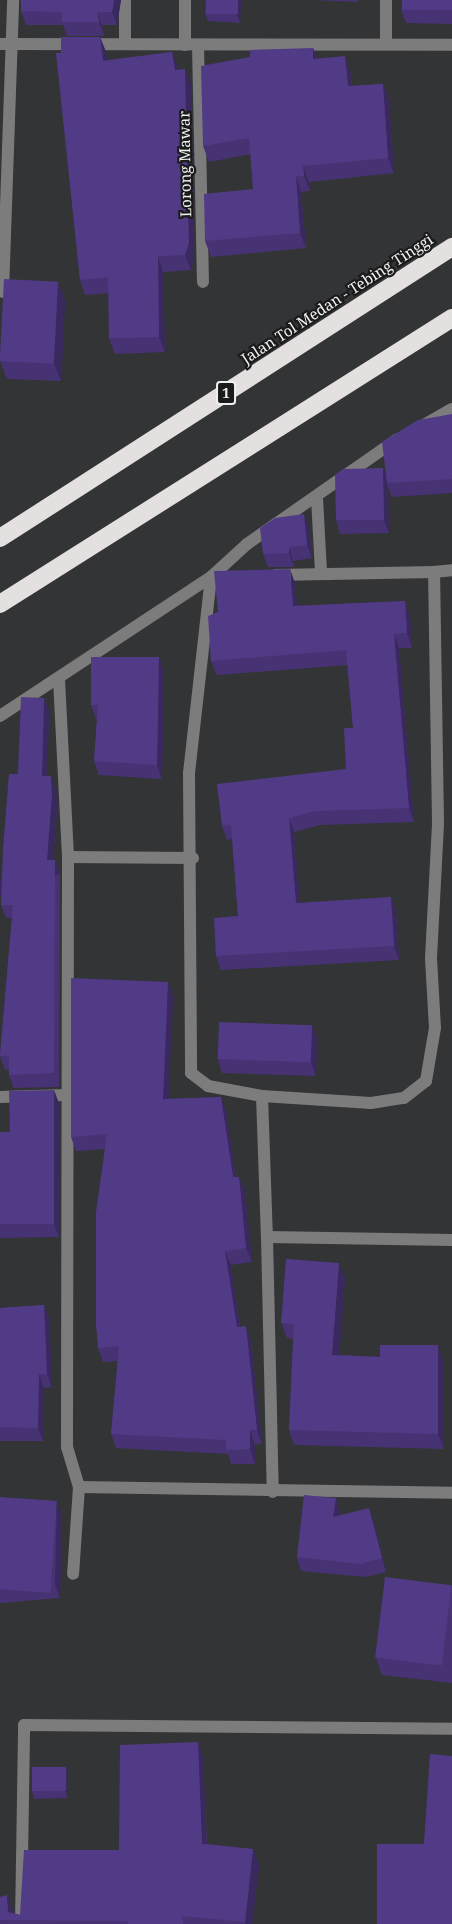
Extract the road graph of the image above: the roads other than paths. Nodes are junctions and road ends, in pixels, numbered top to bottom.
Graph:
1 (13, 0) edge
2 (125, 0) edge
3 (184, 0) edge
4 (386, 0) edge
5 (125, 43) junction
6 (0, 44) edge
7 (14, 44) junction
8 (386, 44) junction
9 (191, 45) junction
10 (452, 45) edge
11 (452, 247) edge
12 (203, 282) dead end
13 (3, 292) edge
14 (452, 318) edge
15 (452, 410) edge
16 (317, 498) junction
17 (0, 538) edge
18 (452, 570) edge
19 (434, 572) junction
20 (321, 573) junction
21 (266, 575) edge
22 (233, 576) edge
23 (211, 577) junction
24 (0, 604) edge
25 (59, 679) junction
26 (0, 716) edge
27 (68, 857) junction
28 (193, 858) junction
29 (66, 1095) junction
30 (262, 1096) junction
31 (0, 1097) edge
32 (267, 1237) junction
33 (452, 1240) edge
34 (78, 1487) junction
35 (273, 1492) junction
36 (452, 1494) edge
37 (74, 1574) dead end
38 (452, 1729) edge
39 (21, 1924) edge

1 - 7 street
2 - 5 street
3 - 9 street, Lorong Mawar
4 - 8 street
5 - 7 street
5 - 9 street
6 - 7 street
7 - 13 street
8 - 9 street
8 - 10 street
9 - 12 street, Lorong Mawar
11 - 17 highway, Jalan Tol Medan - Tebing Tinggi / 1
14 - 24 highway
15 - 16 street
16 - 20 street
16 - 23 street
18 - 19 street
19 - 20 street
19 - 30 street
20 - 21 street
22 - 23 street
23 - 25 street
23 - 28 street
25 - 26 street
25 - 27 street
27 - 28 street
27 - 29 street
28 - 30 street
29 - 31 street
29 - 34 street
30 - 32 street
32 - 33 street
32 - 35 street
34 - 35 street
34 - 37 street
35 - 36 street
38 - 39 street

